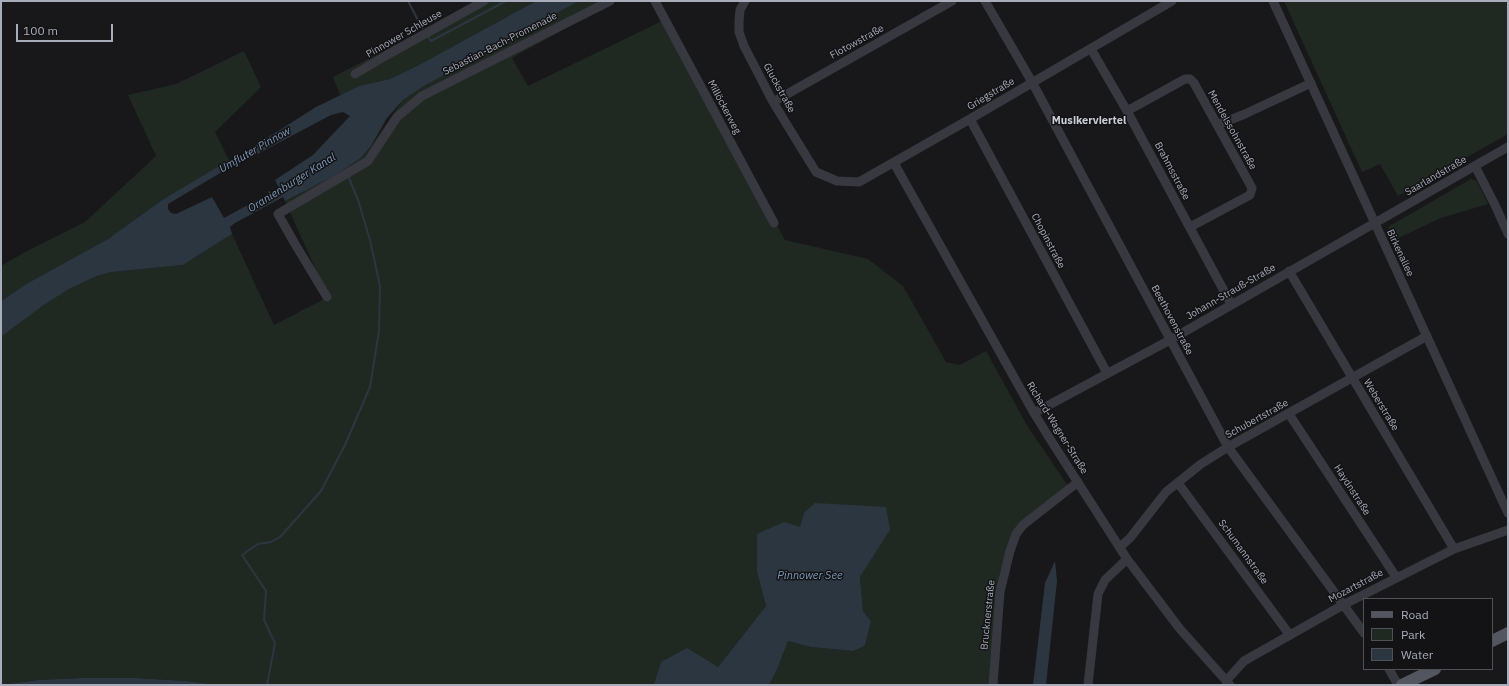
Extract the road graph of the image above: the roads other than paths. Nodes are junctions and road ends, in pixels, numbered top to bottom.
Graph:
1 (484, 1) edge
2 (610, 1) edge
3 (655, 1) edge
4 (745, 1) edge
5 (952, 1) edge
6 (985, 1) edge
7 (1172, 1) edge
8 (1273, 1) edge
9 (1091, 49) junction
10 (355, 74) dead end
11 (1032, 82) junction
12 (1311, 83) junction
13 (773, 102) junction
14 (1127, 111) junction
15 (970, 119) junction
16 (1217, 125) junction
17 (1508, 147) edge
18 (894, 163) junction
19 (1474, 166) junction
20 (816, 172) joint
21 (774, 223) dead end
22 (1375, 223) junction
23 (1190, 227) junction
24 (1508, 234) edge
25 (1288, 271) junction
26 (327, 298) dead end
27 (1231, 304) junction
28 (1427, 336) junction
29 (1170, 340) junction
30 (1107, 373) junction
31 (1353, 379) junction
32 (1034, 413) junction
33 (1289, 414) junction
34 (1228, 447) junction
35 (1078, 482) junction
36 (1178, 483) junction
37 (1508, 513) edge
38 (1508, 530) edge
39 (1120, 547) junction
40 (1454, 550) junction
41 (1127, 559) junction
42 (1396, 577) junction
43 (1344, 605) junction
44 (1363, 631) edge
45 (1508, 633) edge
46 (1289, 634) junction
47 (1493, 640) edge
48 (1390, 670) edge
49 (1433, 670) edge
50 (1228, 683) edge
51 (993, 685) edge
52 (1088, 685) edge
53 (1398, 685) edge
54 (1402, 685) edge

1 - 10 street, Pinnower Schleuse
2 - 26 street, Sebastian-Bach-Promenade
3 - 21 street, Millöckerweg
4 - 13 street, Gluckstraße
5 - 13 street, Flotowstraße
6 - 11 street, Beethovenstraße
7 - 9 street, Griegstraße
8 - 12 street, Birkenallee
9 - 11 street, Griegstraße
9 - 14 street, Brahmsstraße
11 - 15 street, Griegstraße
11 - 29 street, Beethovenstraße
12 - 16 street
12 - 22 street, Birkenallee
13 - 20 street, Gluckstraße
14 - 16 street, Mendelssohnstraße
14 - 23 street, Brahmsstraße
15 - 18 street, Griegstraße
15 - 30 street, Chopinstraße
16 - 23 street, Mendelssohnstraße
17 - 19 street, Saarlandstraße
18 - 20 street, Griegstraße
18 - 32 street, Richard-Wagner-Straße
19 - 22 street, Saarlandstraße
19 - 24 street
22 - 25 street, Johann-Strauß-Straße
22 - 28 street, Birkenallee
23 - 27 street, Brahmsstraße
25 - 27 street, Johann-Strauß-Straße
25 - 31 street, Weberstraße
27 - 29 street, Johann-Strauß-Straße
28 - 31 street, Schubertstraße
28 - 37 street, Birkenallee
29 - 30 street, Johann-Strauß-Straße
29 - 34 street, Beethovenstraße
30 - 32 street, Johann-Strauß-Straße
31 - 33 street, Schubertstraße
31 - 40 street, Weberstraße
32 - 35 street, Richard-Wagner-Straße
33 - 34 street, Schubertstraße
33 - 42 street, Haydnstraße
34 - 36 street, Schubertstraße
34 - 43 street, Beethovenstraße
35 - 39 street, Richard-Wagner-Straße
35 - 51 street, Brucknerstraße
36 - 39 street, Schubertstraße
36 - 46 street, Schumannstraße
38 - 40 street, Mozartstraße
39 - 41 street, Richard-Wagner-Straße
40 - 42 street, Mozartstraße
41 - 50 street, Richard-Wagner-Straße
41 - 52 street
42 - 43 street, Mozartstraße
43 - 44 street, Beethovenstraße
43 - 46 street, Mozartstraße
45 - 47 main road
46 - 50 street, Mozartstraße
48 - 53 street
49 - 54 main road

